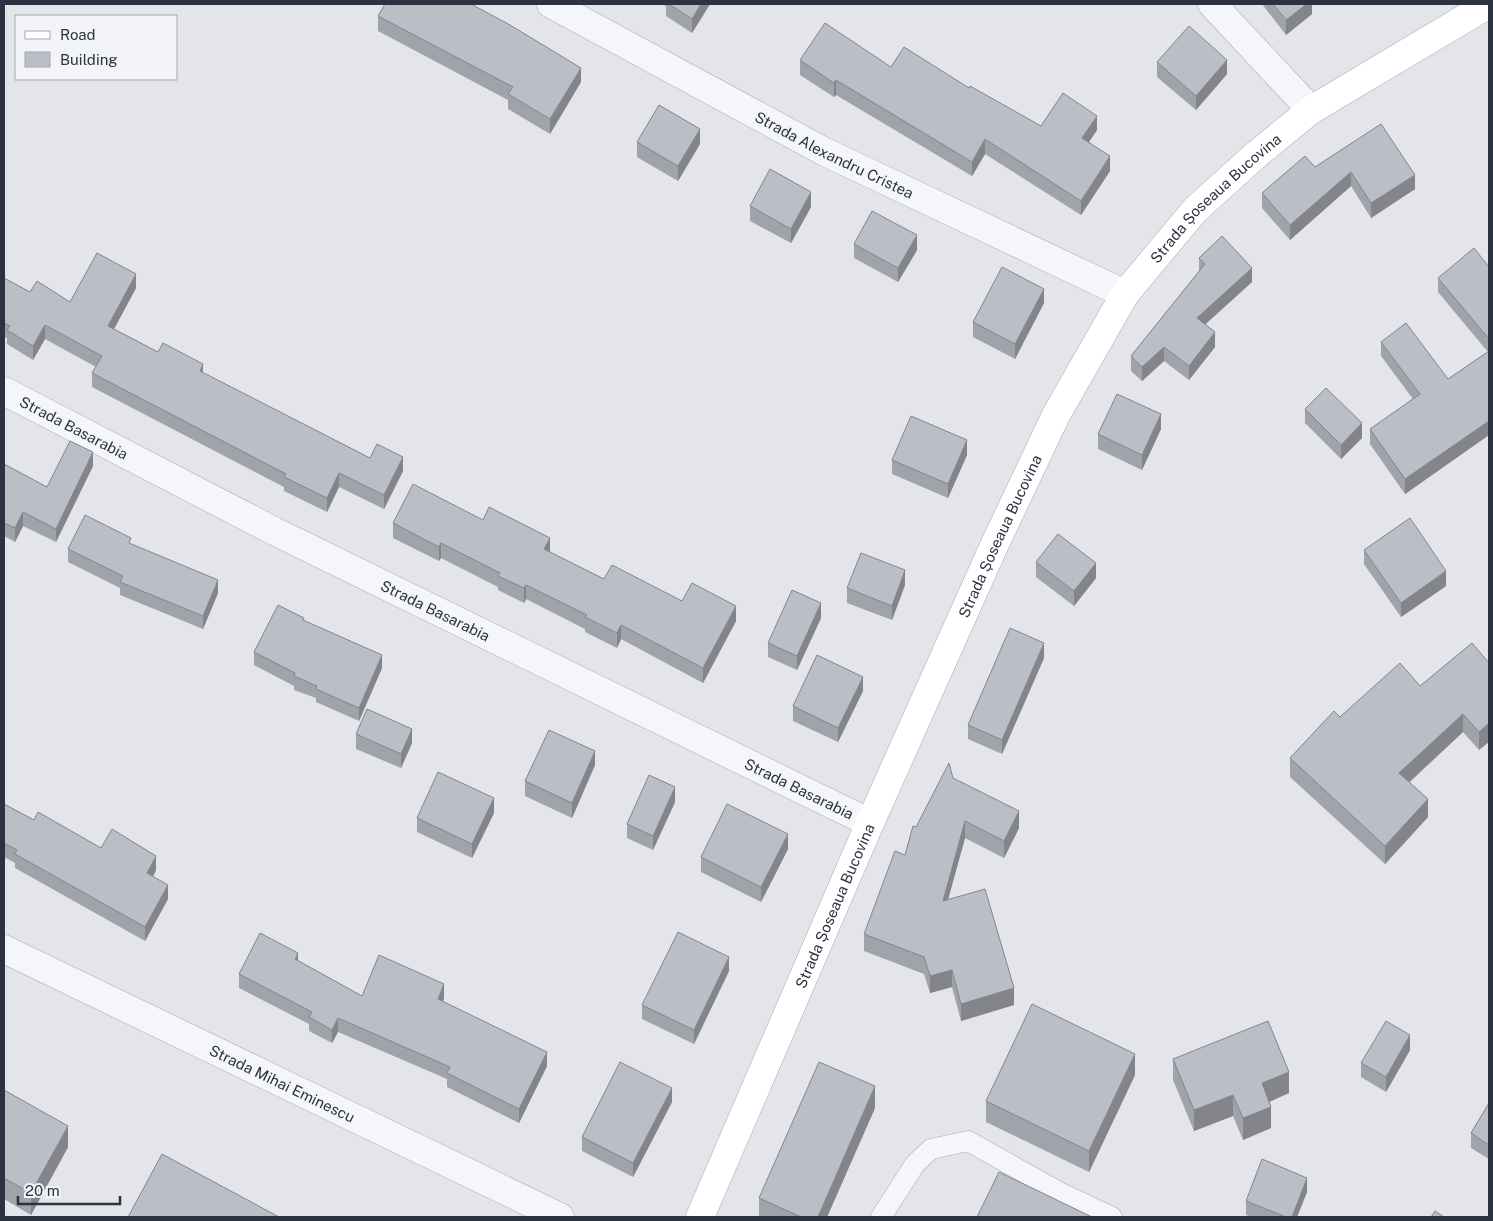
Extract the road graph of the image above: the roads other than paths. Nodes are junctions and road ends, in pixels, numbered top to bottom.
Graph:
1 (551, 4) edge
2 (1212, 4) edge
3 (1489, 4) edge
4 (1311, 110) junction
5 (1125, 294) junction
6 (4, 391) edge
7 (870, 823) junction
8 (4, 949) edge
9 (560, 1217) edge
10 (700, 1217) edge
11 (881, 1217) edge
12 (1112, 1217) edge

1 - 5 street, Strada Alexandru Cristea
2 - 4 street
3 - 4 main road, Strada Șoseaua Bucovina
4 - 5 main road, Strada Șoseaua Bucovina
5 - 7 main road, Strada Șoseaua Bucovina
6 - 7 street, Strada Basarabia
7 - 10 main road, Strada Șoseaua Bucovina
8 - 9 street, Strada Mihai Eminescu
11 - 12 lane

